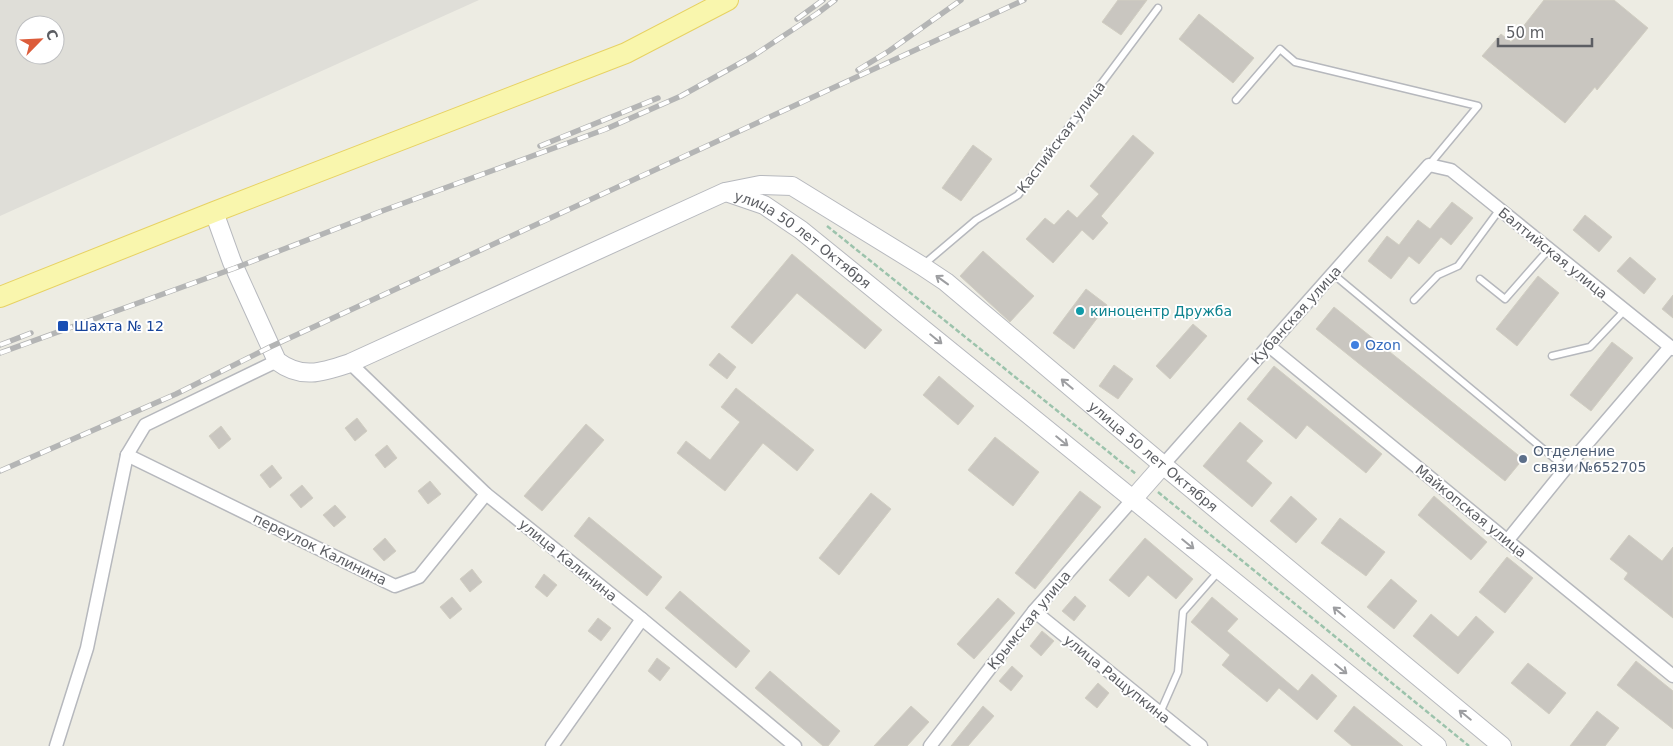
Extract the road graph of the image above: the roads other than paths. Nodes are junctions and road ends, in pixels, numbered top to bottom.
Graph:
1 (728, 0) edge
2 (1158, 8) dead end
3 (1236, 100) dead end
4 (1429, 165) junction
5 (725, 192) junction
6 (1500, 209) junction
7 (214, 212) junction
8 (1549, 249) junction
9 (922, 266) junction
10 (1333, 274) junction
11 (1480, 279) dead end
12 (0, 297) edge
13 (1414, 300) dead end
14 (1625, 310) junction
15 (1269, 346) junction
16 (1672, 348) edge
17 (1552, 356) dead end
18 (277, 361) junction
19 (350, 363) junction
20 (127, 455) junction
21 (1163, 465) junction
22 (1566, 468) junction
23 (486, 494) junction
24 (1133, 498) junction
25 (1508, 540) junction
26 (1220, 570) junction
27 (1034, 612) junction
28 (642, 619) junction
29 (1673, 676) edge
30 (1160, 713) junction
31 (56, 746) edge
32 (552, 746) edge
33 (795, 746) edge
34 (930, 746) edge
35 (1201, 746) edge
36 (1437, 746) edge
37 (1502, 746) edge

1 - 7 main road
2 - 9 lane, Каспийская улица
3 - 4 lane
4 - 6 street, Балтийская улица
4 - 10 street, Кубанская улица
5 - 9 street, улица 50 лет Октября
5 - 19 street
5 -> 24 street, улица 50 лет Октября
6 - 8 street, Балтийская улица
6 - 13 lane
7 - 12 main road
7 - 18 street
8 - 11 lane
8 - 14 street, Балтийская улица
21 -> 9 street, улица 50 лет Октября
10 - 15 street, Кубанская улица
10 - 22 lane
14 - 16 street, Балтийская улица
14 - 17 lane
15 - 21 street, Кубанская улица
15 - 25 street, Майкопская улица
16 - 22 street
18 - 19 street
18 - 20 street
19 - 23 street, улица Калинина
20 - 23 street, переулок Калинина
20 - 31 street
21 - 24 street
37 -> 21 street, улица 50 лет Октября
22 - 25 street
23 - 28 street, улица Калинина
24 -> 26 street, улица 50 лет Октября
24 - 27 street, Крымская улица
25 - 29 street, Майкопская улица
26 - 30 lane
26 -> 36 street, улица 50 лет Октября
27 - 30 street, улица Ращупкина
27 - 34 street, Крымская улица
28 - 32 street
28 - 33 street, улица Калинина
30 - 35 street, улица Ращупкина

